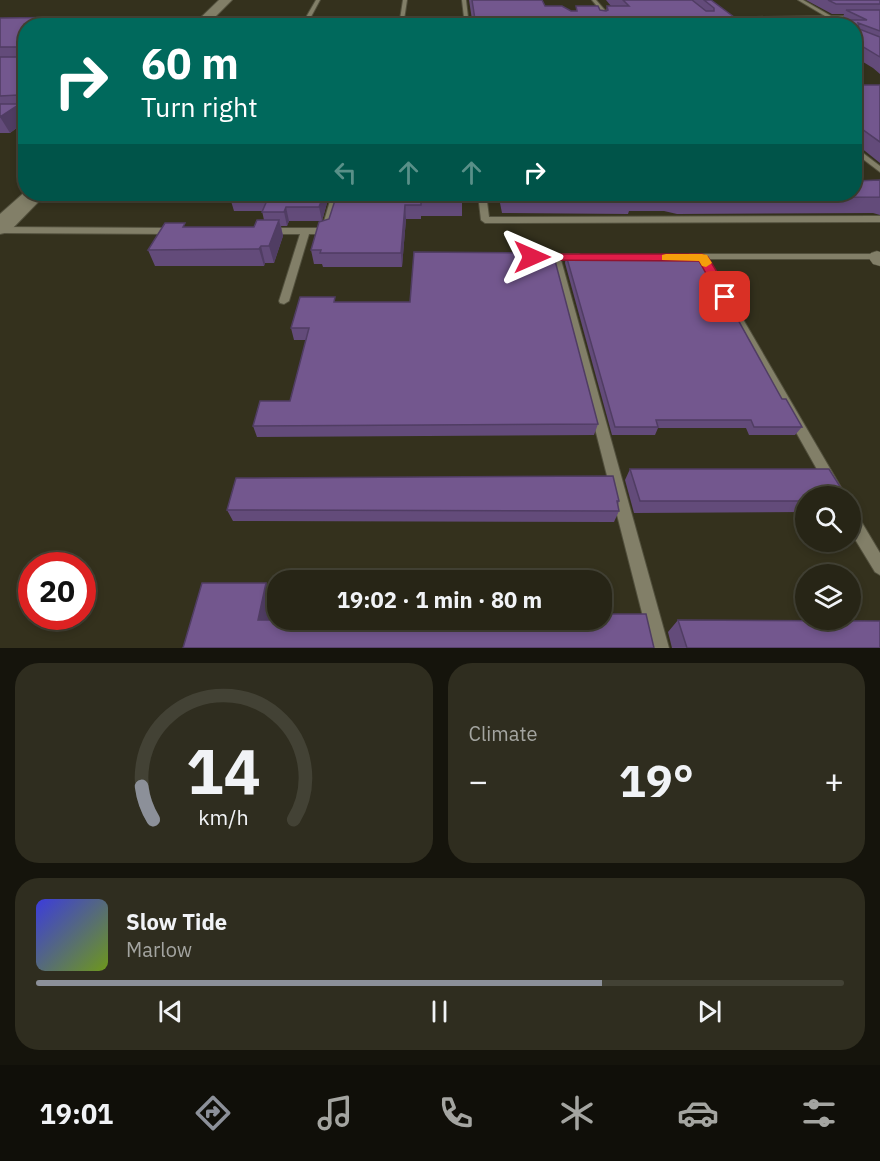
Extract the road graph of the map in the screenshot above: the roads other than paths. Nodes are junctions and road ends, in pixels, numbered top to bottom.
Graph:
1 (226, 0) edge
2 (236, 0) edge
3 (318, 0) edge
4 (405, 0) edge
5 (464, 0) edge
6 (594, 0) edge
7 (800, 0) edge
8 (757, 17) dead end
9 (820, 17) joint
10 (830, 17) junction
11 (880, 17) edge
12 (207, 18) edge
13 (217, 18) edge
14 (308, 18) edge
15 (402, 18) edge
16 (466, 18) edge
17 (605, 18) edge
18 (862, 155) edge
19 (880, 170) edge
20 (18, 191) edge
21 (28, 201) edge
22 (334, 201) edge
23 (483, 201) edge
24 (0, 208) edge
25 (880, 219) edge
26 (0, 229) edge
27 (187, 231) edge
28 (258, 231) edge
29 (304, 231) junction
30 (532, 257) edge
31 (556, 257) junction
32 (590, 257) edge
33 (680, 257) edge
34 (879, 259) edge
35 (720, 288) edge
36 (284, 301) dead end
37 (834, 486) edge
38 (861, 535) edge
39 (880, 567) edge
40 (660, 648) edge

1 - 12 main road
2 - 13 main road
3 - 14 lane
4 - 15 lane
5 - 16 lane
6 - 17 lane
7 - 10 lane
8 - 9 lane
9 - 10 lane
10 - 11 lane
18 - 19 lane
20 - 24 main road
21 - 26 main road
22 - 29 lane
23 - 25 lane
26 - 27 lane
28 - 29 lane
29 - 36 lane
30 - 31 lane
31 - 32 lane
31 - 40 lane
33 - 34 lane
35 - 37 lane
38 - 39 lane

